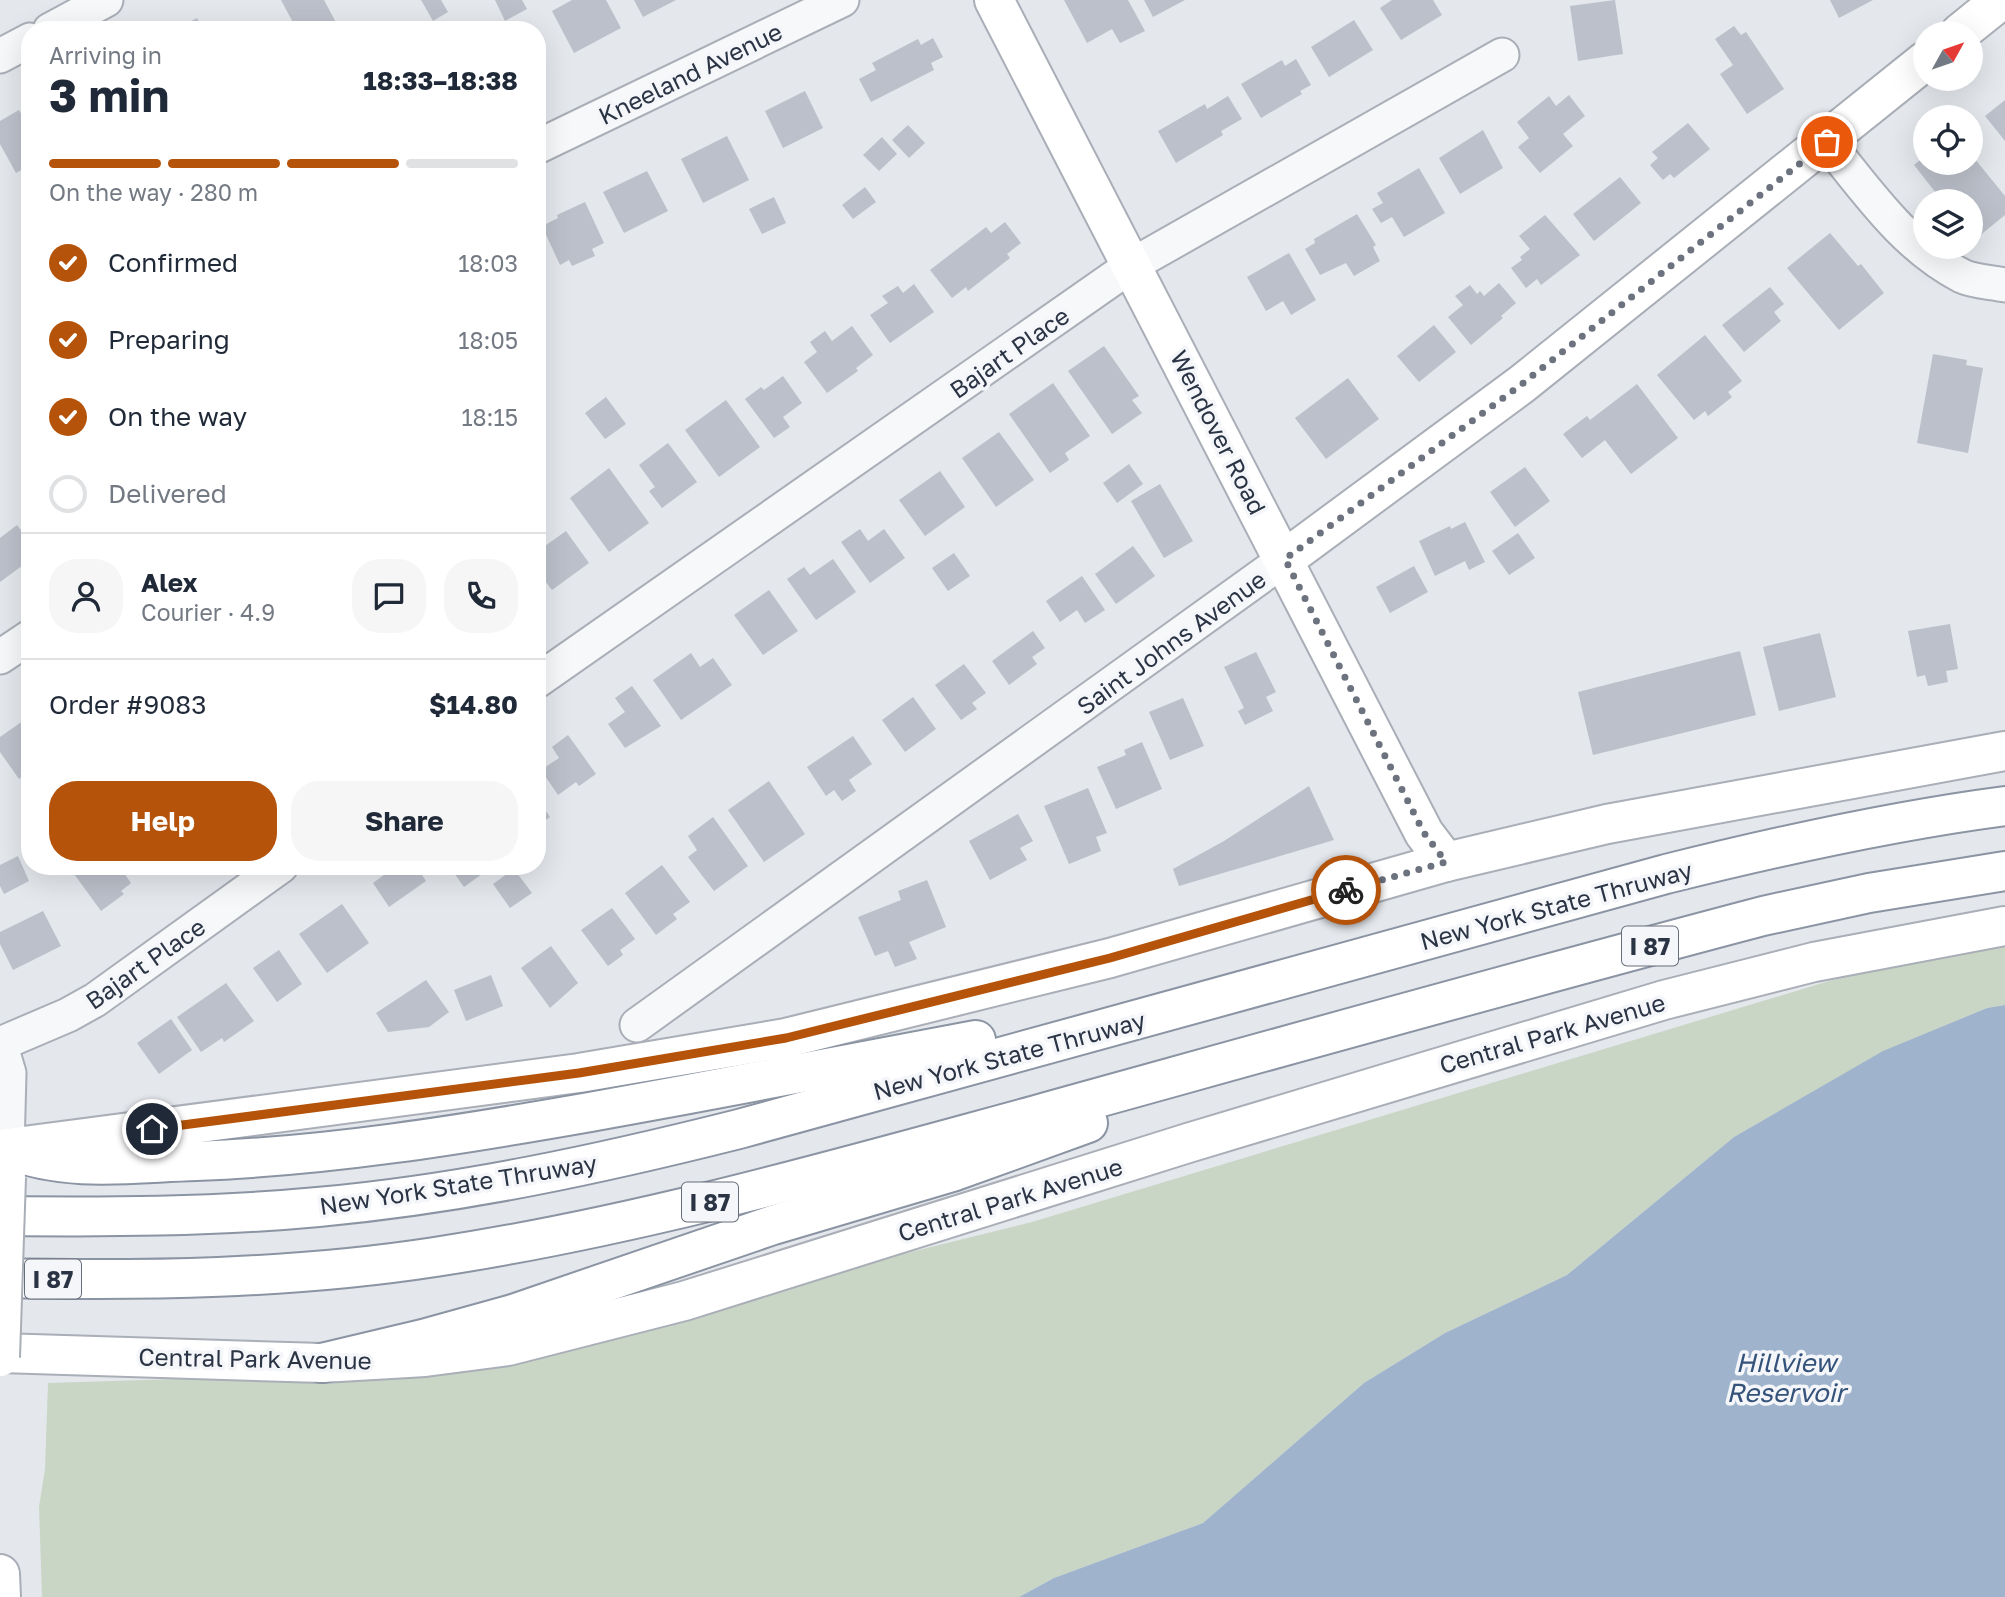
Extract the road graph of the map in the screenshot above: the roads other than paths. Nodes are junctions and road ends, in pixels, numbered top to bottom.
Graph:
1 (106, 0) edge
2 (842, 0) edge
3 (994, 0) edge
4 (2001, 0) edge
5 (67, 21) edge
6 (1975, 21) edge
7 (21, 45) edge
8 (1502, 55) dead end
9 (0, 56) edge
10 (1913, 71) edge
11 (1827, 142) junction
12 (546, 143) edge
13 (1132, 265) junction
14 (2005, 285) edge
15 (1285, 559) junction
16 (21, 643) edge
17 (0, 657) edge
18 (546, 675) edge
19 (2005, 751) edge
20 (2005, 806) edge
21 (1446, 862) junction
22 (2005, 871) edge
23 (269, 875) edge
24 (2005, 926) edge
25 (1257, 987) junction
26 (637, 1025) dead end
27 (1300, 1042) junction
28 (0, 1044) edge
29 (4, 1158) edge
30 (0, 1216) edge
31 (0, 1278) edge
32 (0, 1355) edge
33 (322, 1363) junction
34 (0, 1574) edge
35 (1, 1597) edge

1 - 5 street
2 - 12 street, Kneeland Avenue
3 - 13 main road, Wendover Road
4 - 6 main road
7 - 9 street
8 - 13 street, Bajart Place
10 - 11 main road, Saint Johns Avenue
11 - 14 street
11 - 15 main road, Saint Johns Avenue
13 - 15 main road, Wendover Road
13 - 18 street, Bajart Place
15 - 21 main road, Wendover Road
15 - 26 street, Saint Johns Avenue
16 - 17 street
19 - 21 main road
20 - 25 main road, New York State Thruway
21 - 29 main road
22 - 27 main road, I 87
23 - 28 street, Bajart Place
24 - 33 main road, Central Park Avenue
25 - 29 main road
25 - 30 main road, New York State Thruway
27 - 31 main road, I 87
27 - 33 main road
28 - 29 street
29 - 32 main road, bridge
32 - 33 main road, Central Park Avenue
34 - 35 main road

